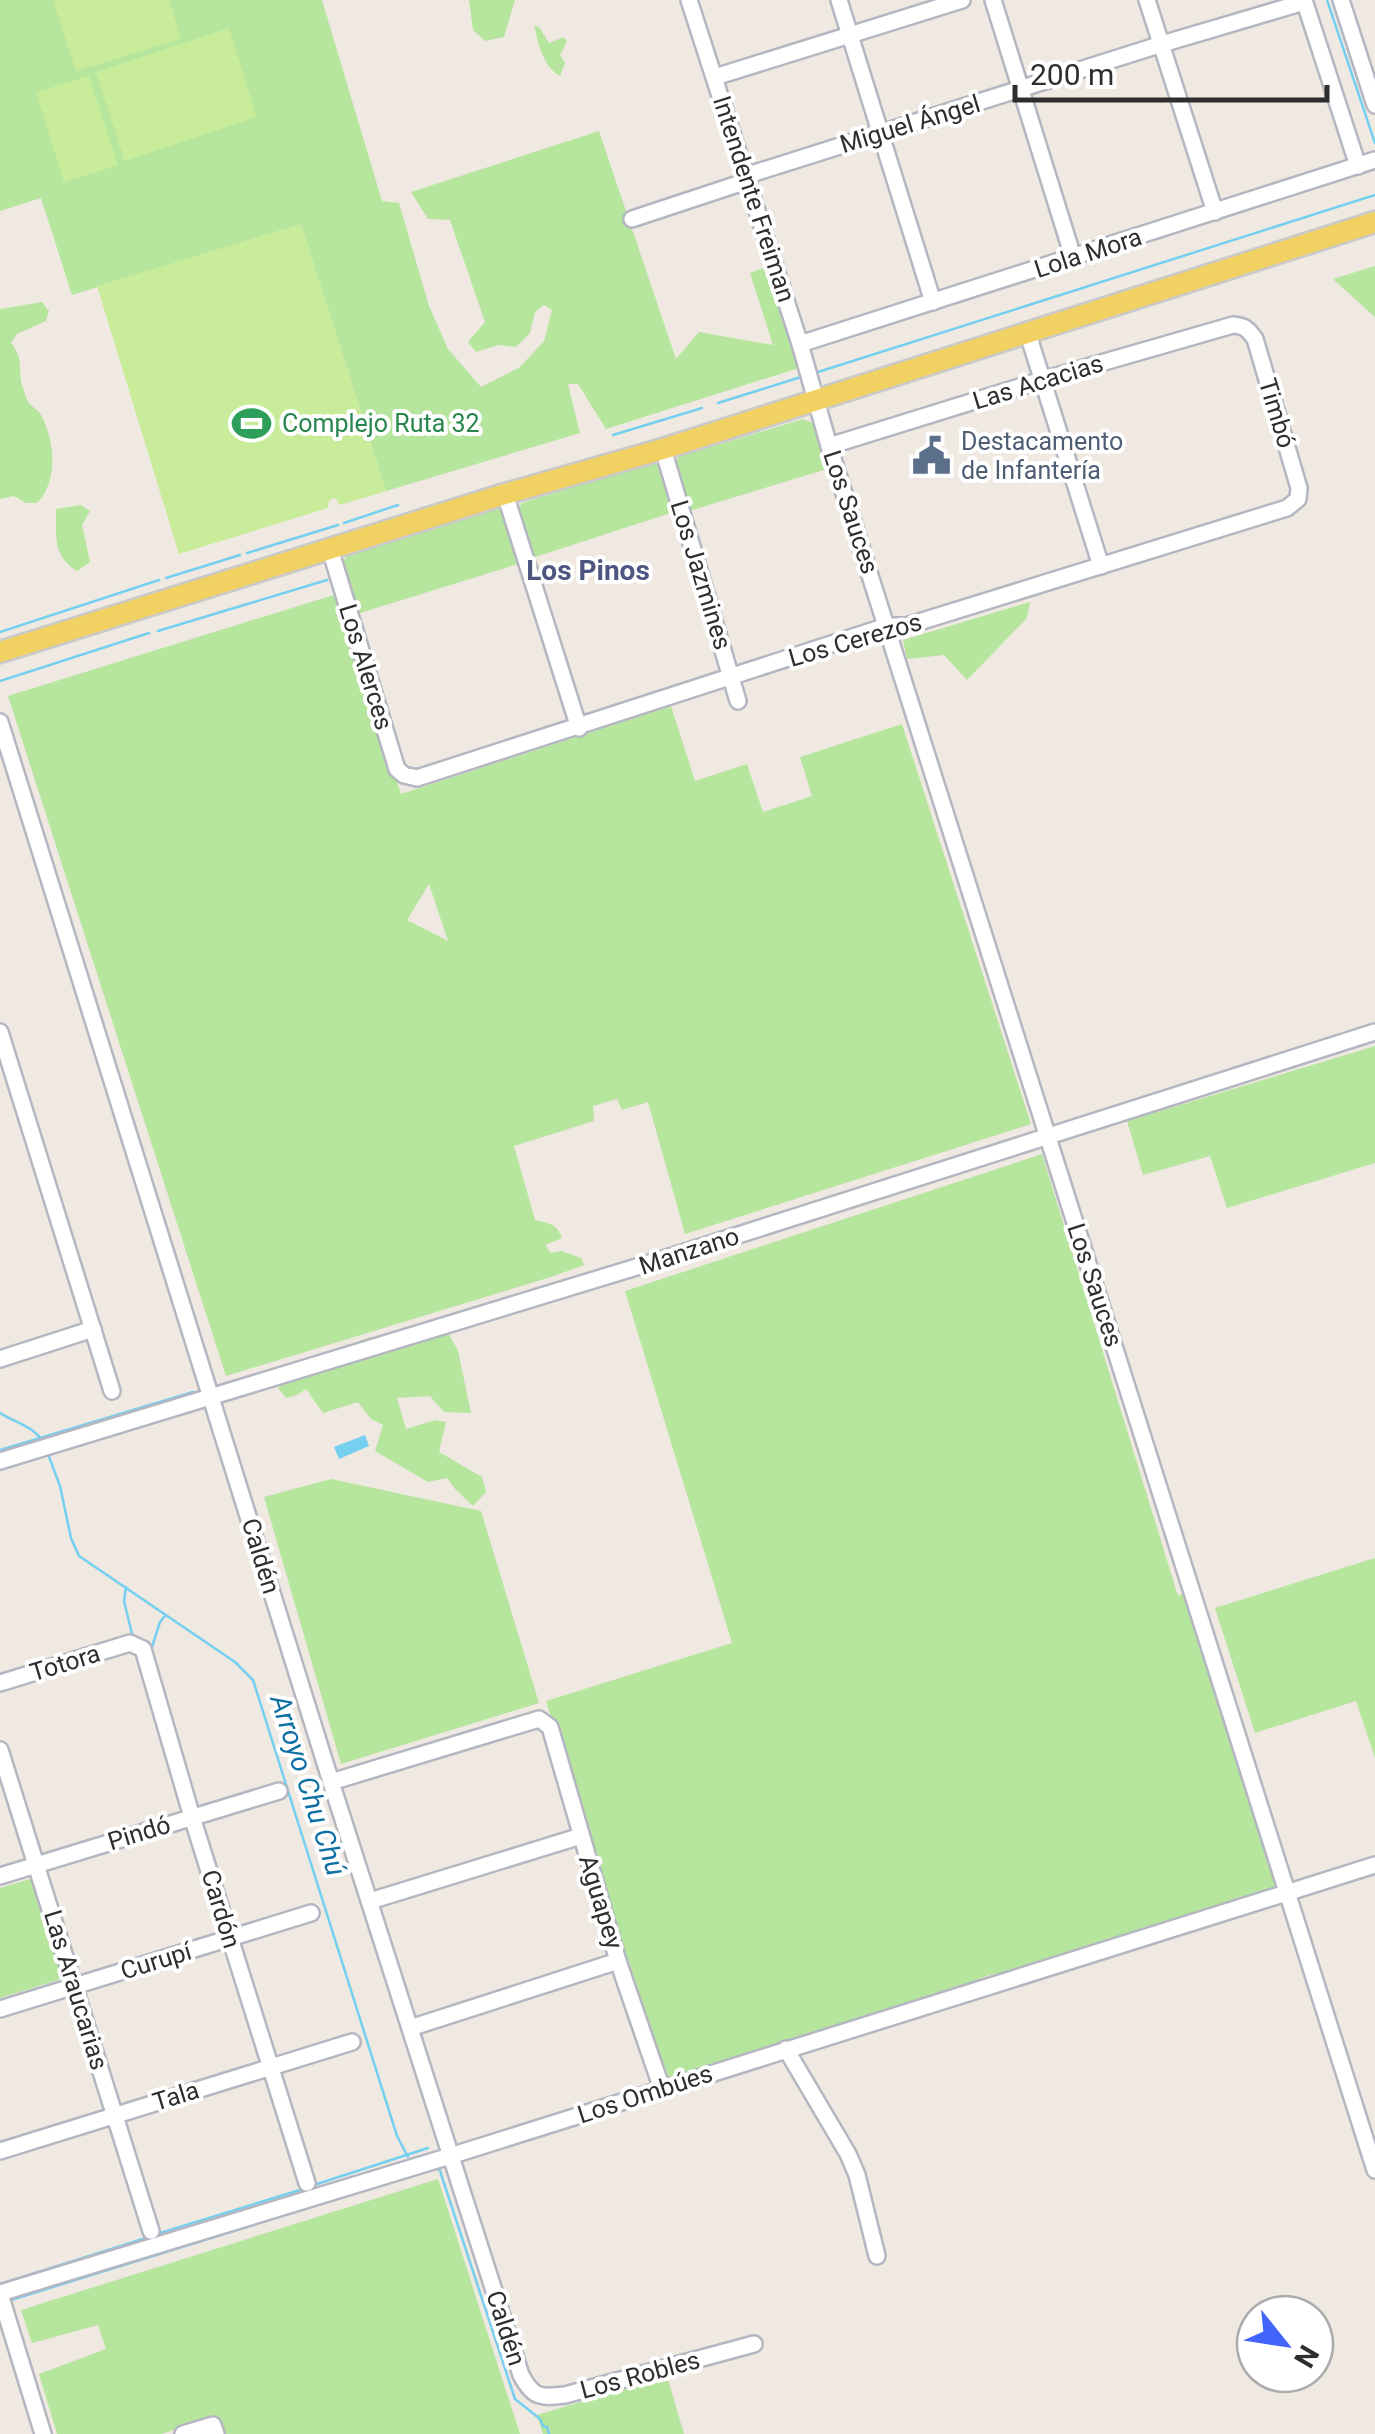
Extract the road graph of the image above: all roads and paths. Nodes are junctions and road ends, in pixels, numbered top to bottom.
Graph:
1 (689, 0) edge
2 (838, 0) edge
3 (962, 0) edge
4 (993, 0) edge
5 (1148, 0) edge
6 (1341, 0) edge
7 (1304, 1) edge
8 (850, 35) junction
9 (1162, 44) junction
10 (714, 78) junction
11 (1021, 90) junction
12 (1375, 106) edge
13 (880, 134) junction
14 (1375, 160) edge
15 (1358, 166) junction
16 (746, 178) junction
17 (1215, 212) junction
18 (632, 219) dead end
19 (1375, 222) edge
20 (1073, 257) junction
21 (932, 302) junction
22 (1248, 328) joint
23 (1027, 331) junction
24 (800, 344) junction
25 (1042, 380) junction
26 (815, 399) junction
27 (829, 446) junction
28 (663, 449) junction
29 (505, 494) junction
30 (1298, 499) joint
31 (330, 549) junction
32 (1101, 566) junction
33 (887, 626) junction
34 (0, 652) edge
35 (731, 676) junction
36 (738, 701) dead end
37 (0, 722) edge
38 (579, 728) junction
39 (410, 778) joint
40 (0, 1032) edge
41 (1375, 1032) edge
42 (1047, 1135) junction
43 (93, 1329) junction
44 (0, 1359) edge
45 (112, 1391) dead end
46 (211, 1397) junction
47 (0, 1461) edge
48 (130, 1643) joint
49 (0, 1683) edge
50 (0, 1750) edge
51 (331, 1782) junction
52 (278, 1791) dead end
53 (192, 1817) junction
54 (581, 1836) junction
55 (1375, 1864) edge
56 (37, 1865) junction
57 (0, 1876) edge
58 (1288, 1892) junction
59 (370, 1901) junction
60 (311, 1913) dead end
61 (230, 1938) junction
62 (618, 1960) junction
63 (74, 1986) junction
64 (0, 2010) edge
65 (410, 2028) junction
66 (352, 2042) dead end
67 (786, 2050) junction
68 (270, 2066) junction
69 (662, 2089) junction
70 (115, 2115) junction
71 (0, 2152) edge
72 (450, 2156) junction
73 (1375, 2170) edge
74 (307, 2183) dead end
75 (150, 2231) dead end
76 (877, 2256) dead end
77 (0, 2294) edge
78 (754, 2344) dead end
79 (528, 2388) joint
80 (215, 2429) edge
81 (44, 2434) edge
82 (184, 2434) edge

1 - 10 street, Intendente Freiman
2 - 8 street
3 - 8 street
4 - 11 street
5 - 9 street
6 - 12 street
7 - 9 street, Miguel Ángel
7 - 15 street
8 - 10 street
8 - 13 street
9 - 11 street, Miguel Ángel
9 - 17 street
10 - 16 street, Intendente Freiman
11 - 13 street, Miguel Ángel
11 - 20 street
13 - 16 street, Miguel Ángel
13 - 21 street
14 - 15 street, Lola Mora
15 - 17 street, Lola Mora
16 - 18 street, Miguel Ángel
16 - 24 street, Intendente Freiman
17 - 20 street, Lola Mora
19 - 23 main road
20 - 21 street, Lola Mora
21 - 24 street, Lola Mora
22 - 25 street, Las Acacias
22 - 30 street, Timbó
23 - 25 street
23 - 26 main road
24 - 26 street, Intendente Freiman
25 - 27 street, Las Acacias
25 - 32 street
26 - 27 street, Los Sauces
26 - 28 main road
27 - 33 street, Los Sauces
28 - 29 main road
28 - 35 street, Los Jazmines
29 - 31 main road
29 - 38 street
30 - 32 street, Los Cerezos
31 - 34 main road
31 - 39 street, Los Alerces
32 - 33 street, Los Cerezos
33 - 35 street, Los Cerezos
33 - 42 street, Los Sauces
35 - 36 street, Los Jazmines
35 - 38 street, Los Cerezos
37 - 46 street, Caldén
38 - 39 street, Los Cerezos
40 - 43 street
41 - 42 street, Manzano
42 - 46 street, Manzano
42 - 58 street, Los Sauces
43 - 44 street
43 - 45 street
46 - 47 street, Manzano
46 - 51 street, Caldén
48 - 49 street, Totora
48 - 53 street, Cardón
50 - 56 street, Las Araucarias
51 - 54 street, Aguapey
51 - 59 street, Caldén
52 - 53 street, Pindó
53 - 56 street, Pindó
53 - 61 street, Cardón
54 - 59 street
54 - 62 street, Aguapey
55 - 58 street, Los Ombúes
56 - 57 street, Pindó
56 - 63 street, Las Araucarias
58 - 67 street, Los Ombúes
58 - 73 street, Los Sauces
59 - 65 street, Caldén
60 - 61 street, Curupí
61 - 63 street, Curupí
61 - 68 street, Cardón
62 - 65 street
62 - 69 street, Aguapey
63 - 64 street, Curupí
63 - 70 street, Las Araucarias
65 - 72 street, Caldén
66 - 68 street, Tala
67 - 69 street, Los Ombúes
67 - 76 street
68 - 70 street, Tala
68 - 74 street, Cardón
69 - 72 street, Los Ombúes
70 - 71 street, Tala
70 - 75 street, Las Araucarias
72 - 77 street, Los Ombúes
72 - 79 street, Caldén
77 - 81 street
78 - 79 street, Los Robles
80 - 82 street

